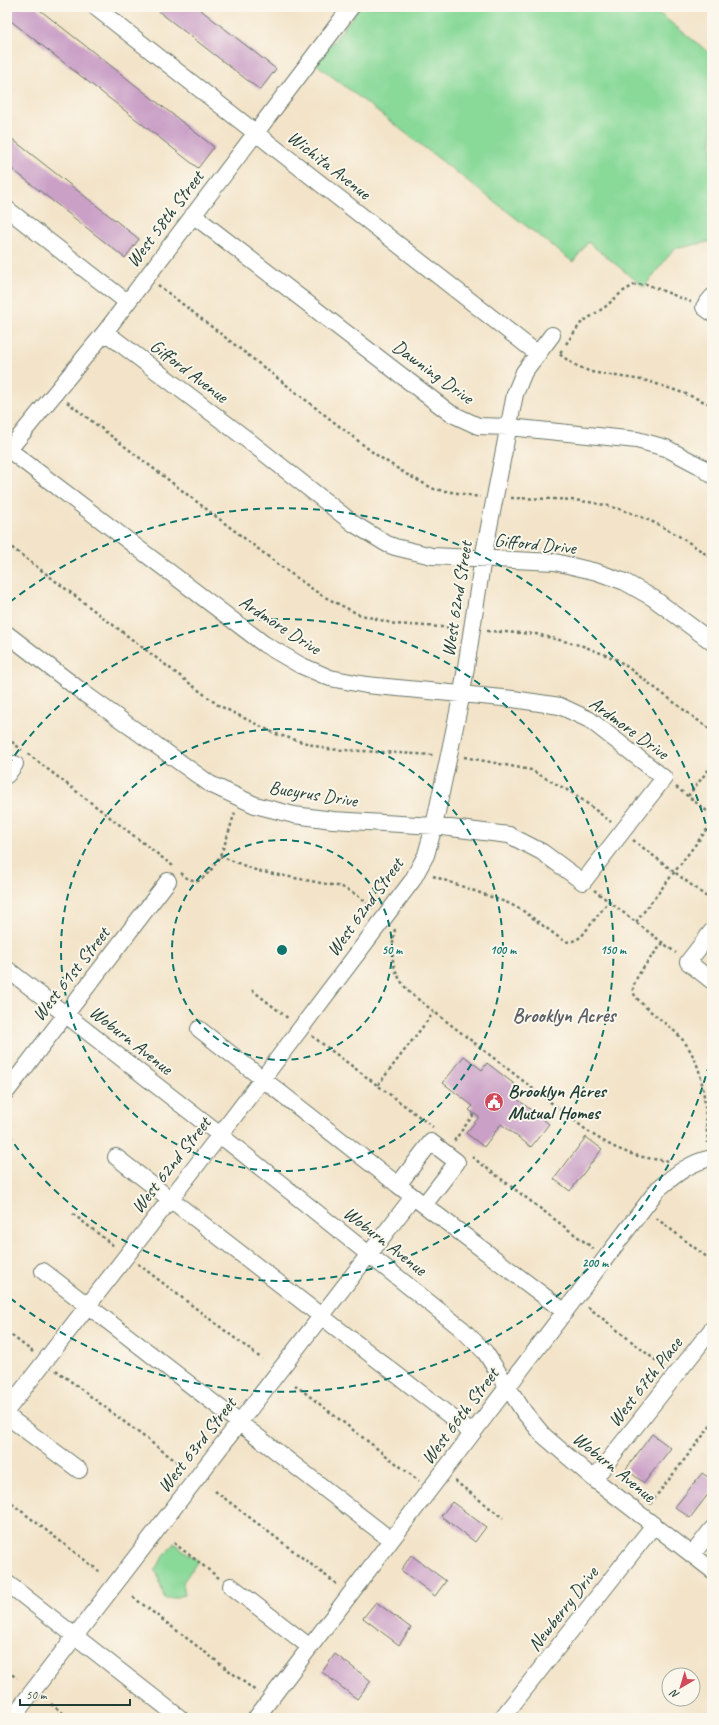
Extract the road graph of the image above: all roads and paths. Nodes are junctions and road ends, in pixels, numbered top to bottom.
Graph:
1 (95, 7) edge
2 (351, 7) edge
3 (255, 133) junction
4 (7, 209) edge
5 (193, 215) junction
6 (147, 276) junction
7 (126, 302) junction
8 (709, 306) edge
9 (105, 332) junction
10 (552, 335) dead end
11 (538, 354) junction
12 (55, 393) junction
13 (712, 406) edge
14 (509, 427) junction
15 (249, 441) joint
16 (8, 451) edge
17 (712, 475) edge
18 (480, 497) dead end
19 (510, 498) dead end
20 (7, 544) edge
21 (483, 558) junction
22 (712, 559) edge
23 (457, 628) dead end
24 (486, 631) dead end
25 (7, 634) edge
26 (712, 642) edge
27 (462, 693) junction
28 (712, 731) edge
29 (7, 738) edge
30 (435, 755) dead end
31 (464, 757) dead end
32 (712, 765) edge
33 (664, 778) junction
34 (688, 796) junction
35 (240, 798) junction
36 (712, 815) edge
37 (712, 823) edge
38 (434, 826) junction
39 (622, 829) junction
40 (220, 856) junction
41 (675, 872) junction
42 (434, 876) dead end
43 (168, 881) dead end
44 (583, 882) junction
45 (608, 901) junction
46 (712, 901) edge
47 (373, 908) dead end
48 (636, 922) junction
49 (395, 925) dead end
50 (712, 931) edge
51 (663, 943) junction
52 (688, 962) junction
53 (7, 969) edge
54 (712, 981) edge
55 (252, 990) dead end
56 (434, 1012) junction
57 (65, 1014) junction
58 (289, 1018) dead end
59 (199, 1030) dead end
60 (262, 1079) junction
61 (378, 1085) dead end
62 (7, 1091) edge
63 (474, 1114) dead end
64 (220, 1135) junction
65 (453, 1143) dead end
66 (710, 1150) edge
67 (116, 1157) dead end
68 (672, 1161) dead end
69 (398, 1185) junction
70 (170, 1200) junction
71 (419, 1201) junction
72 (73, 1214) dead end
73 (656, 1218) dead end
74 (114, 1246) dead end
75 (369, 1255) junction
76 (712, 1261) edge
77 (137, 1263) dead end
78 (43, 1271) dead end
79 (88, 1306) junction
80 (588, 1307) dead end
81 (564, 1312) junction
82 (321, 1317) junction
83 (712, 1329) edge
84 (7, 1332) edge
85 (33, 1352) dead end
86 (262, 1359) dead end
87 (56, 1369) dead end
88 (676, 1376) junction
89 (295, 1385) dead end
90 (507, 1387) junction
91 (7, 1410) edge
92 (7, 1416) edge
93 (239, 1422) junction
94 (712, 1424) edge
95 (472, 1433) junction
96 (181, 1465) dead end
97 (78, 1470) dead end
98 (594, 1479) junction
99 (419, 1481) dead end
100 (455, 1481) dead end
101 (215, 1491) dead end
102 (7, 1500) edge
103 (650, 1504) dead end
104 (503, 1518) dead end
105 (654, 1525) junction
106 (712, 1529) edge
107 (391, 1540) junction
108 (174, 1543) dead end
109 (692, 1555) junction
110 (712, 1570) edge
111 (99, 1571) dead end
112 (7, 1584) edge
113 (231, 1586) joint
114 (339, 1586) dead end
115 (133, 1597) dead end
116 (75, 1636) junction
117 (310, 1647) junction
118 (7, 1670) edge
119 (17, 1678) dead end
120 (257, 1693) dead end
121 (51, 1704) dead end
122 (12, 1718) edge
123 (69, 1718) edge
124 (180, 1718) edge
125 (256, 1718) edge
126 (502, 1718) edge

1 - 3 street, Wichita Avenue
2 - 3 street, West 58th Street
3 - 5 street, West 58th Street
3 - 11 street, Wichita Avenue
4 - 7 street
5 - 6 street, West 58th Street
5 - 14 street, Dawning Drive
6 - 7 street, West 58th Street
6 - 18 path
7 - 9 street, West 58th Street
8 - 13 path
9 - 12 street, West 58th Street
9 - 15 street, Gifford Avenue
10 - 11 street, West 62nd Street
11 - 14 street, West 62nd Street
12 - 16 street, West 58th Street
12 - 23 path
14 - 17 street, Dawning Drive
14 - 21 street, West 62nd Street
15 - 21 street, Gifford Drive
16 - 27 street, Ardmore Drive
19 - 22 path
20 - 30 path
21 - 26 street, Gifford Drive
21 - 27 street, West 62nd Street
24 - 28 path
25 - 35 street, Bucyrus Drive
27 - 33 street, Ardmore Drive
27 - 38 street, West 62nd Street
29 - 40 path
31 - 39 path
32 - 34 path
33 - 34 path
33 - 39 street, Ardmore Drive
34 - 36 path
35 - 38 street, Bucyrus Drive
35 - 40 path
37 - 41 path
38 - 44 street, Bucyrus Drive
38 - 60 street, West 62nd Street
39 - 41 path
39 - 44 street
40 - 47 path
41 - 46 path
41 - 48 path
42 - 45 path
43 - 57 street, West 61st Street
44 - 45 path
45 - 48 path
48 - 51 path
49 - 56 path
50 - 52 street
51 - 52 path
51 - 66 path
52 - 54 street
53 - 57 street, Woburn Avenue
55 - 58 path
56 - 61 path
56 - 68 path
57 - 62 street, West 61st Street
57 - 64 street, Woburn Avenue
59 - 60 street
60 - 64 street, West 62nd Street
60 - 69 street
63 - 65 path
64 - 70 street, West 62nd Street
64 - 75 street, Woburn Avenue
66 - 81 street, West 66th Street
67 - 70 street
69 - 71 street
69 - 71 street, West 63rd Street
70 - 79 street, West 62nd Street
70 - 82 street
71 - 75 street, West 63rd Street
71 - 81 street
72 - 74 path
73 - 76 path
75 - 82 street, West 63rd Street
75 - 90 street, Woburn Avenue
77 - 86 path
78 - 79 street
79 - 91 street, West 62nd Street
79 - 93 street
80 - 88 path
81 - 90 street, West 66th Street
82 - 93 street, West 63rd Street
82 - 95 street
83 - 88 street, West 67th Place
84 - 85 path
87 - 96 path
88 - 98 street, West 67th Place
89 - 99 path
90 - 95 street, West 66th Street
90 - 98 street, Woburn Avenue
92 - 97 street
93 - 107 street
93 - 116 street, West 63rd Street
94 - 103 path
95 - 107 street, West 66th Street
98 - 105 street, Woburn Avenue
100 - 104 path
101 - 114 path
102 - 111 path
105 - 109 street, Woburn Avenue
105 - 126 street, Newberry Drive
106 - 109 street
107 - 117 street, West 66th Street
108 - 113 path
109 - 110 street, Woburn Avenue
112 - 116 street
113 - 117 street
115 - 120 path
116 - 122 street, West 63rd Street
116 - 124 street
117 - 125 street, West 66th Street
118 - 119 path
121 - 123 path

